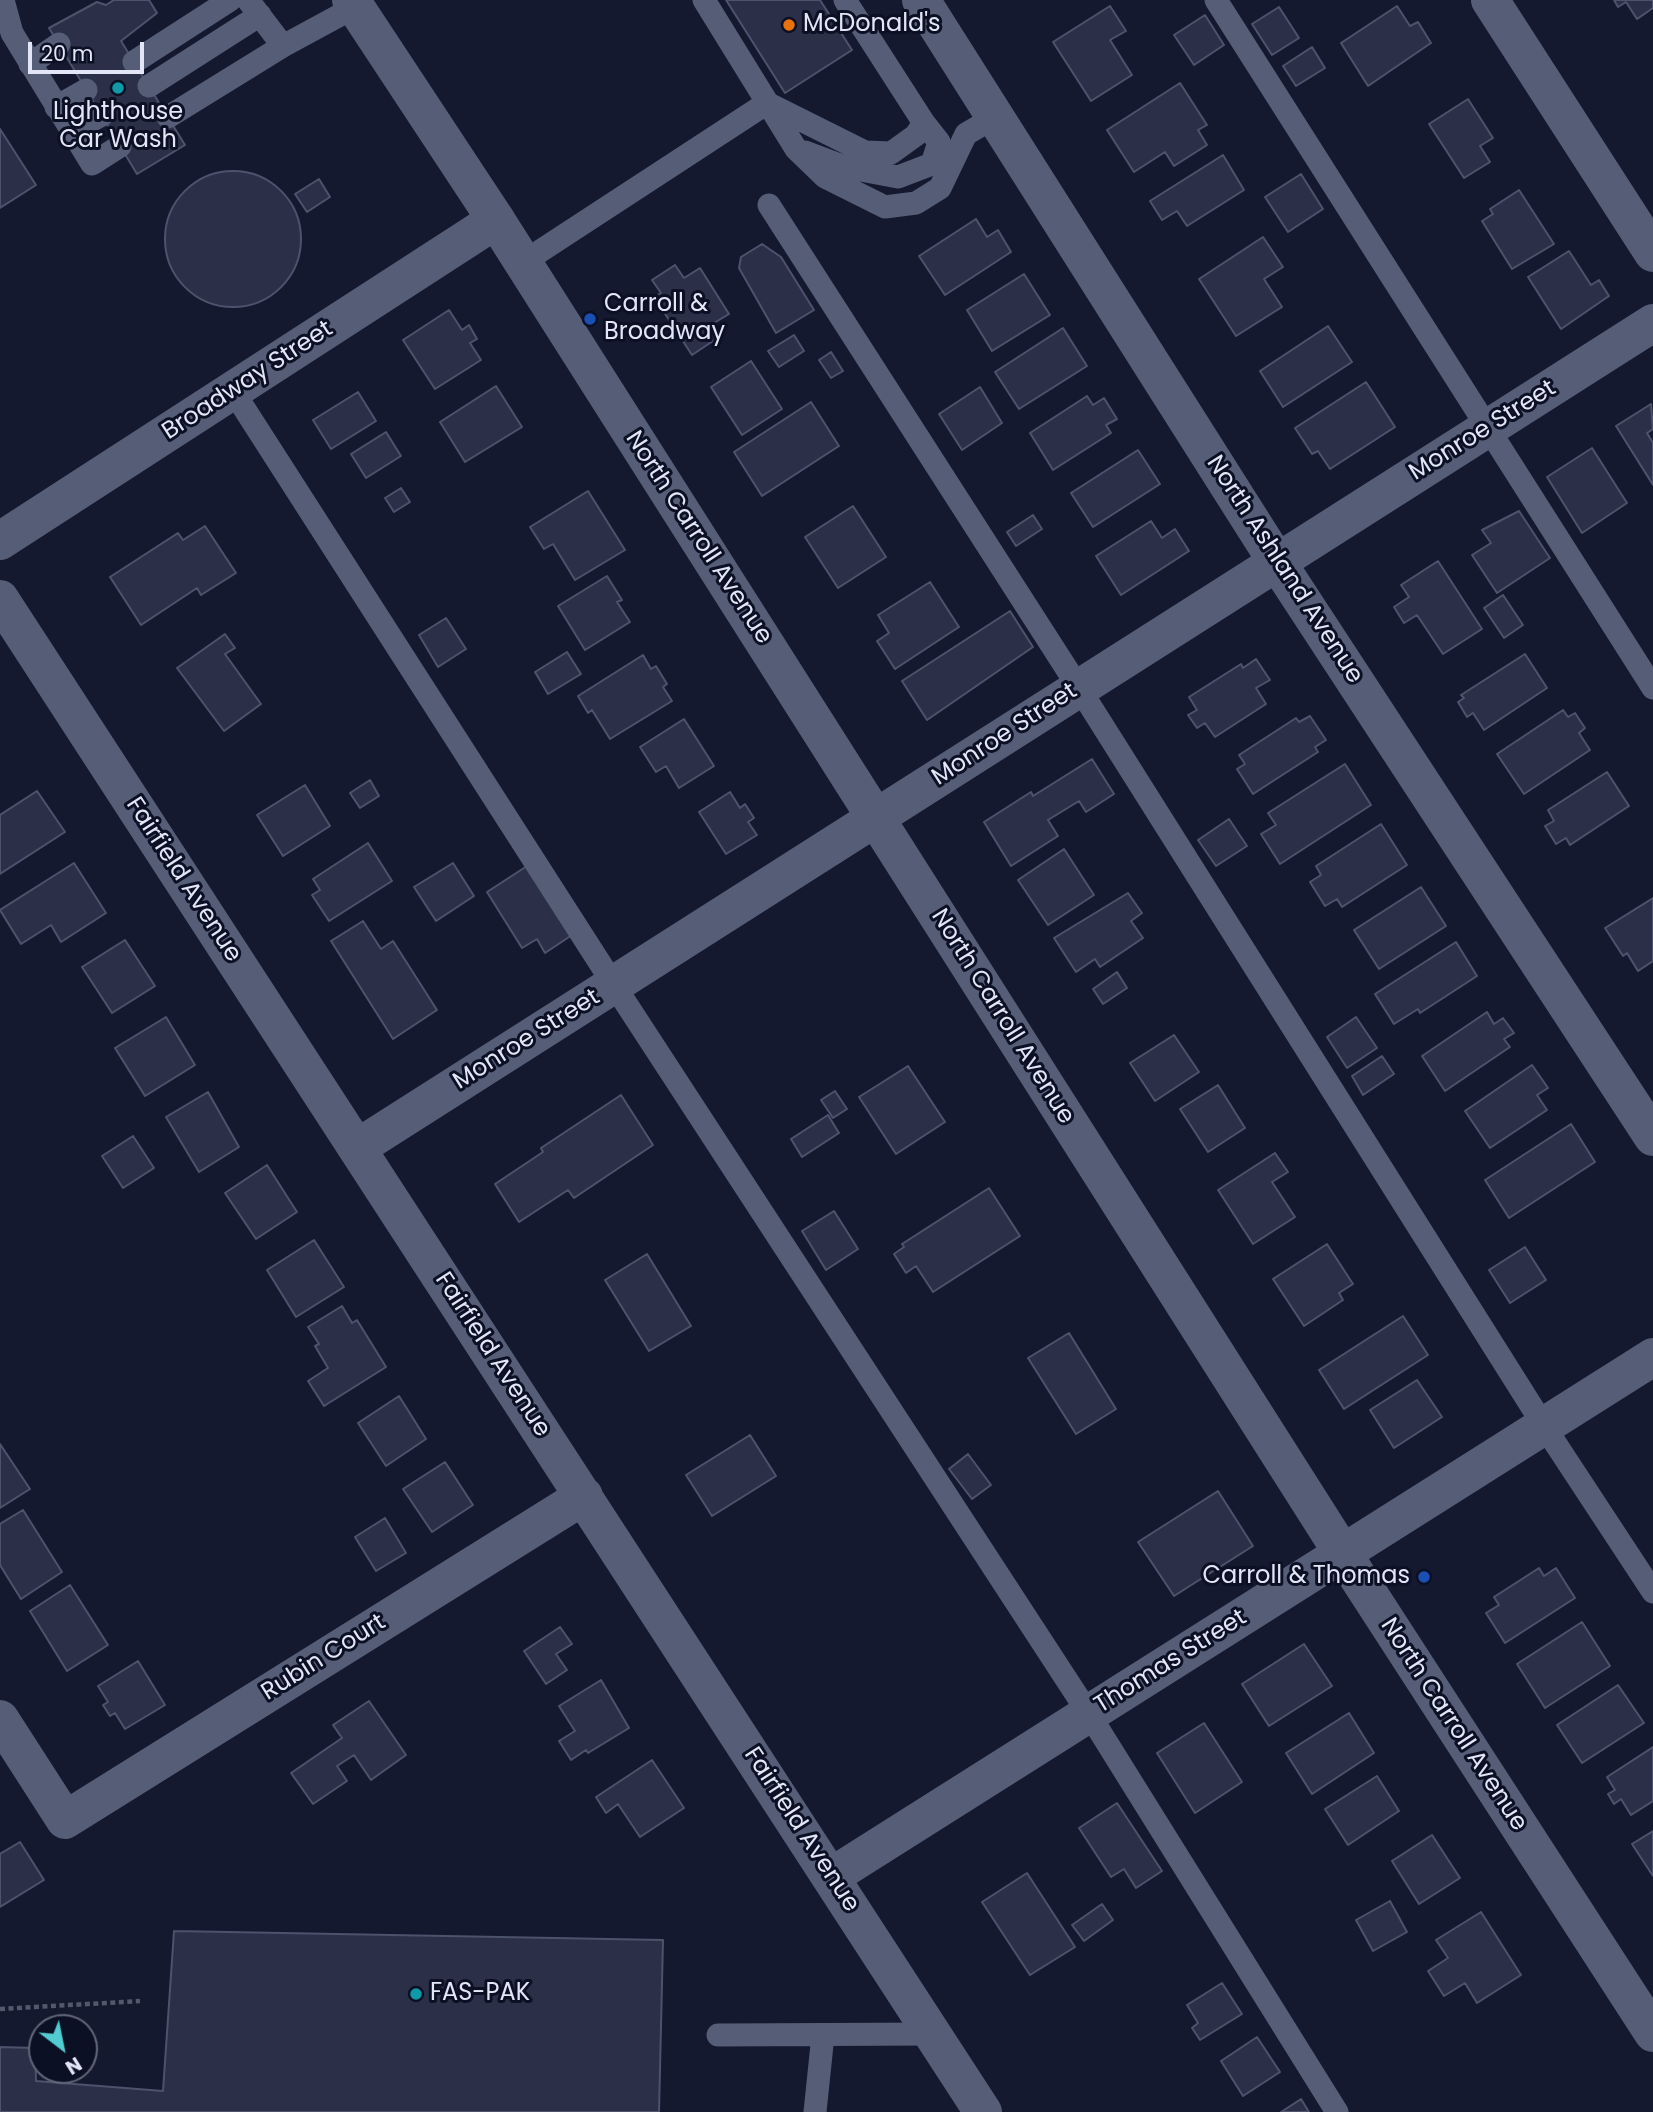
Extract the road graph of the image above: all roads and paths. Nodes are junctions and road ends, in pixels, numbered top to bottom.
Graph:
1 (3, 0) edge
2 (230, 0) edge
3 (704, 0) edge
4 (845, 0) edge
5 (921, 0) edge
6 (1216, 0) edge
7 (1490, 0) edge
8 (353, 3) edge
9 (254, 8) edge
10 (59, 44) dead end
11 (283, 46) junction
12 (134, 62) dead end
13 (30, 64) junction
14 (149, 86) dead end
15 (86, 90) dead end
16 (767, 103) junction
17 (57, 107) junction
18 (102, 115) dead end
19 (168, 117) dead end
20 (924, 123) junction
21 (981, 126) junction
22 (71, 132) junction
23 (121, 146) dead end
24 (796, 149) junction
25 (769, 205) dead end
26 (496, 220) junction
27 (1653, 253) edge
28 (522, 263) junction
29 (1653, 323) edge
30 (233, 391) junction
31 (1486, 429) junction
32 (0, 541) edge
33 (1277, 562) junction
34 (0, 599) edge
35 (1079, 688) junction
36 (1653, 688) edge
37 (876, 818) junction
38 (614, 985) junction
39 (1653, 1137) edge
40 (357, 1148) junction
41 (1653, 1357) edge
42 (1544, 1426) junction
43 (584, 1496) junction
44 (1342, 1554) junction
45 (1653, 1592) edge
46 (1089, 1714) junction
47 (0, 1718) edge
48 (832, 1876) junction
49 (139, 2001) dead end
50 (0, 2009) edge
51 (933, 2034) junction
52 (1653, 2034) edge
53 (718, 2035) dead end
54 (823, 2035) junction
55 (815, 2112) edge
56 (983, 2112) edge
57 (1337, 2112) edge

1 - 13 lane
2 - 12 lane
3 - 16 lane
4 - 20 lane
5 - 21 street, North Ashland Avenue
6 - 31 lane
7 - 27 street
8 - 11 lane
8 - 26 street, North Carroll Avenue
9 - 11 lane
9 - 14 lane
10 - 13 lane
11 - 19 lane
13 - 17 lane
15 - 17 lane
16 - 20 lane
16 - 24 lane
16 - 28 lane
17 - 22 lane
18 - 22 lane
20 - 24 lane
21 - 24 lane
21 - 33 street, North Ashland Avenue
22 - 23 lane
25 - 35 lane
26 - 28 street, North Carroll Avenue
26 - 30 street, Broadway Street
28 - 37 street, North Carroll Avenue
29 - 31 street, Monroe Street
30 - 32 street, Broadway Street
30 - 38 lane
31 - 33 street, Monroe Street
31 - 36 lane
33 - 35 street, Monroe Street
33 - 39 street, North Ashland Avenue
34 - 40 street, Fairfield Avenue
35 - 37 street, Monroe Street
35 - 42 lane
37 - 38 street, Monroe Street
37 - 44 street, North Carroll Avenue
38 - 40 street, Monroe Street
38 - 46 lane
40 - 43 street, Fairfield Avenue
41 - 42 street, Thomas Street
42 - 44 street, Thomas Street
42 - 45 lane
43 - 47 street, Rubin Court
43 - 48 street, Fairfield Avenue
44 - 46 street, Thomas Street
44 - 52 street, North Carroll Avenue
46 - 48 street, Thomas Street
46 - 57 lane
48 - 51 street, Fairfield Avenue
49 - 50 path
51 - 54 lane
51 - 56 street, Fairfield Avenue
53 - 54 lane
54 - 55 lane

